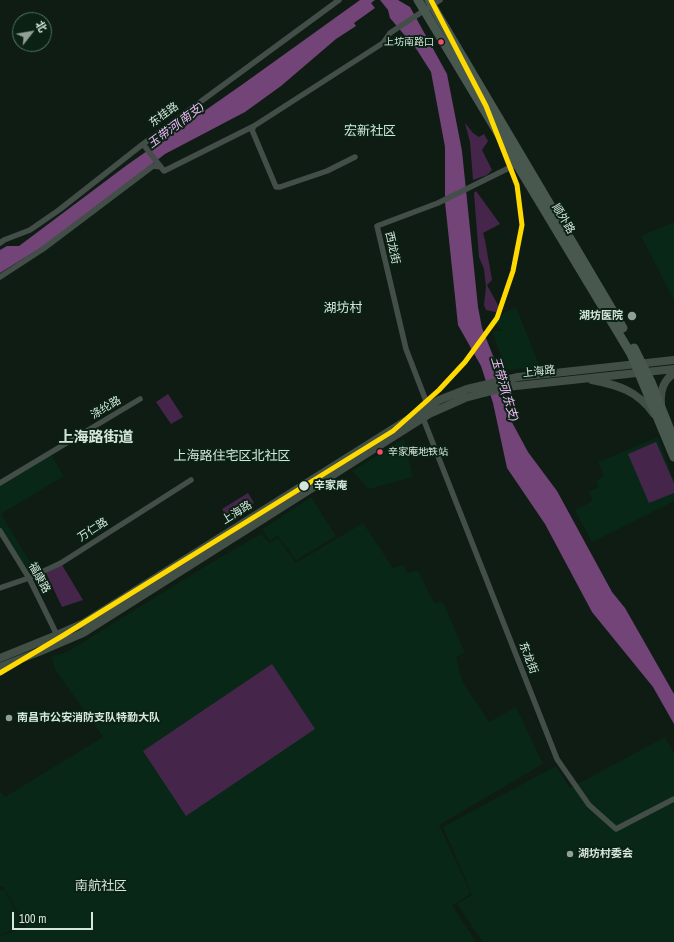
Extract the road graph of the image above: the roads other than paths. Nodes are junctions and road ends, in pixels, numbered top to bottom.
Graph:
1 (339, 0) edge
2 (418, 0) edge
3 (440, 0) edge
4 (431, 3) edge
5 (420, 13) junction
6 (254, 126) junction
7 (144, 145) junction
8 (355, 157) dead end
9 (520, 162) junction
10 (161, 167) junction
11 (0, 243) edge
12 (0, 277) edge
13 (674, 360) edge
14 (641, 368) junction
15 (674, 369) edge
16 (674, 373) edge
17 (584, 378) junction
18 (505, 384) junction
19 (140, 399) dead end
20 (428, 406) junction
21 (662, 409) junction
22 (423, 418) junction
23 (659, 421) junction
24 (674, 440) edge
25 (674, 457) edge
26 (191, 480) dead end
27 (0, 483) edge
28 (0, 531) edge
29 (29, 578) junction
30 (0, 588) edge
31 (57, 635) junction
32 (0, 658) edge
33 (0, 667) edge
34 (674, 799) edge

1 - 7 street, 东桂路
2 - 5 main road, 顺外路
3 - 4 street
4 - 5 street
4 - 9 main road, 顺外路
5 - 6 street
5 - 9 main road, 顺外路
6 - 8 street
6 - 10 street
7 - 10 street
7 - 11 street, 东桂路
9 - 14 main road, 顺外路
9 - 20 street, 西龙街
10 - 12 street
13 - 14 main road, 上海路
14 - 15 main road, 上海路
14 - 17 main road, 上海路
14 - 18 main road, 上海路
14 - 21 main road, 顺外路
14 - 23 main road, 顺外路
16 - 21 main road
17 - 18 main road, 上海路
17 - 23 main road
18 - 20 main road, 上海路
18 - 22 main road, 上海路
19 - 27 street, 涤纶路
20 - 31 main road, 上海路
21 - 24 main road, 顺外路
22 - 33 main road, 上海路
22 - 34 street, 东龙街
23 - 25 main road, 顺外路
26 - 29 street, 万仁路
28 - 29 street, 福康路
29 - 30 street, 万仁路
29 - 31 street, 福康路
31 - 32 main road, 上海路

